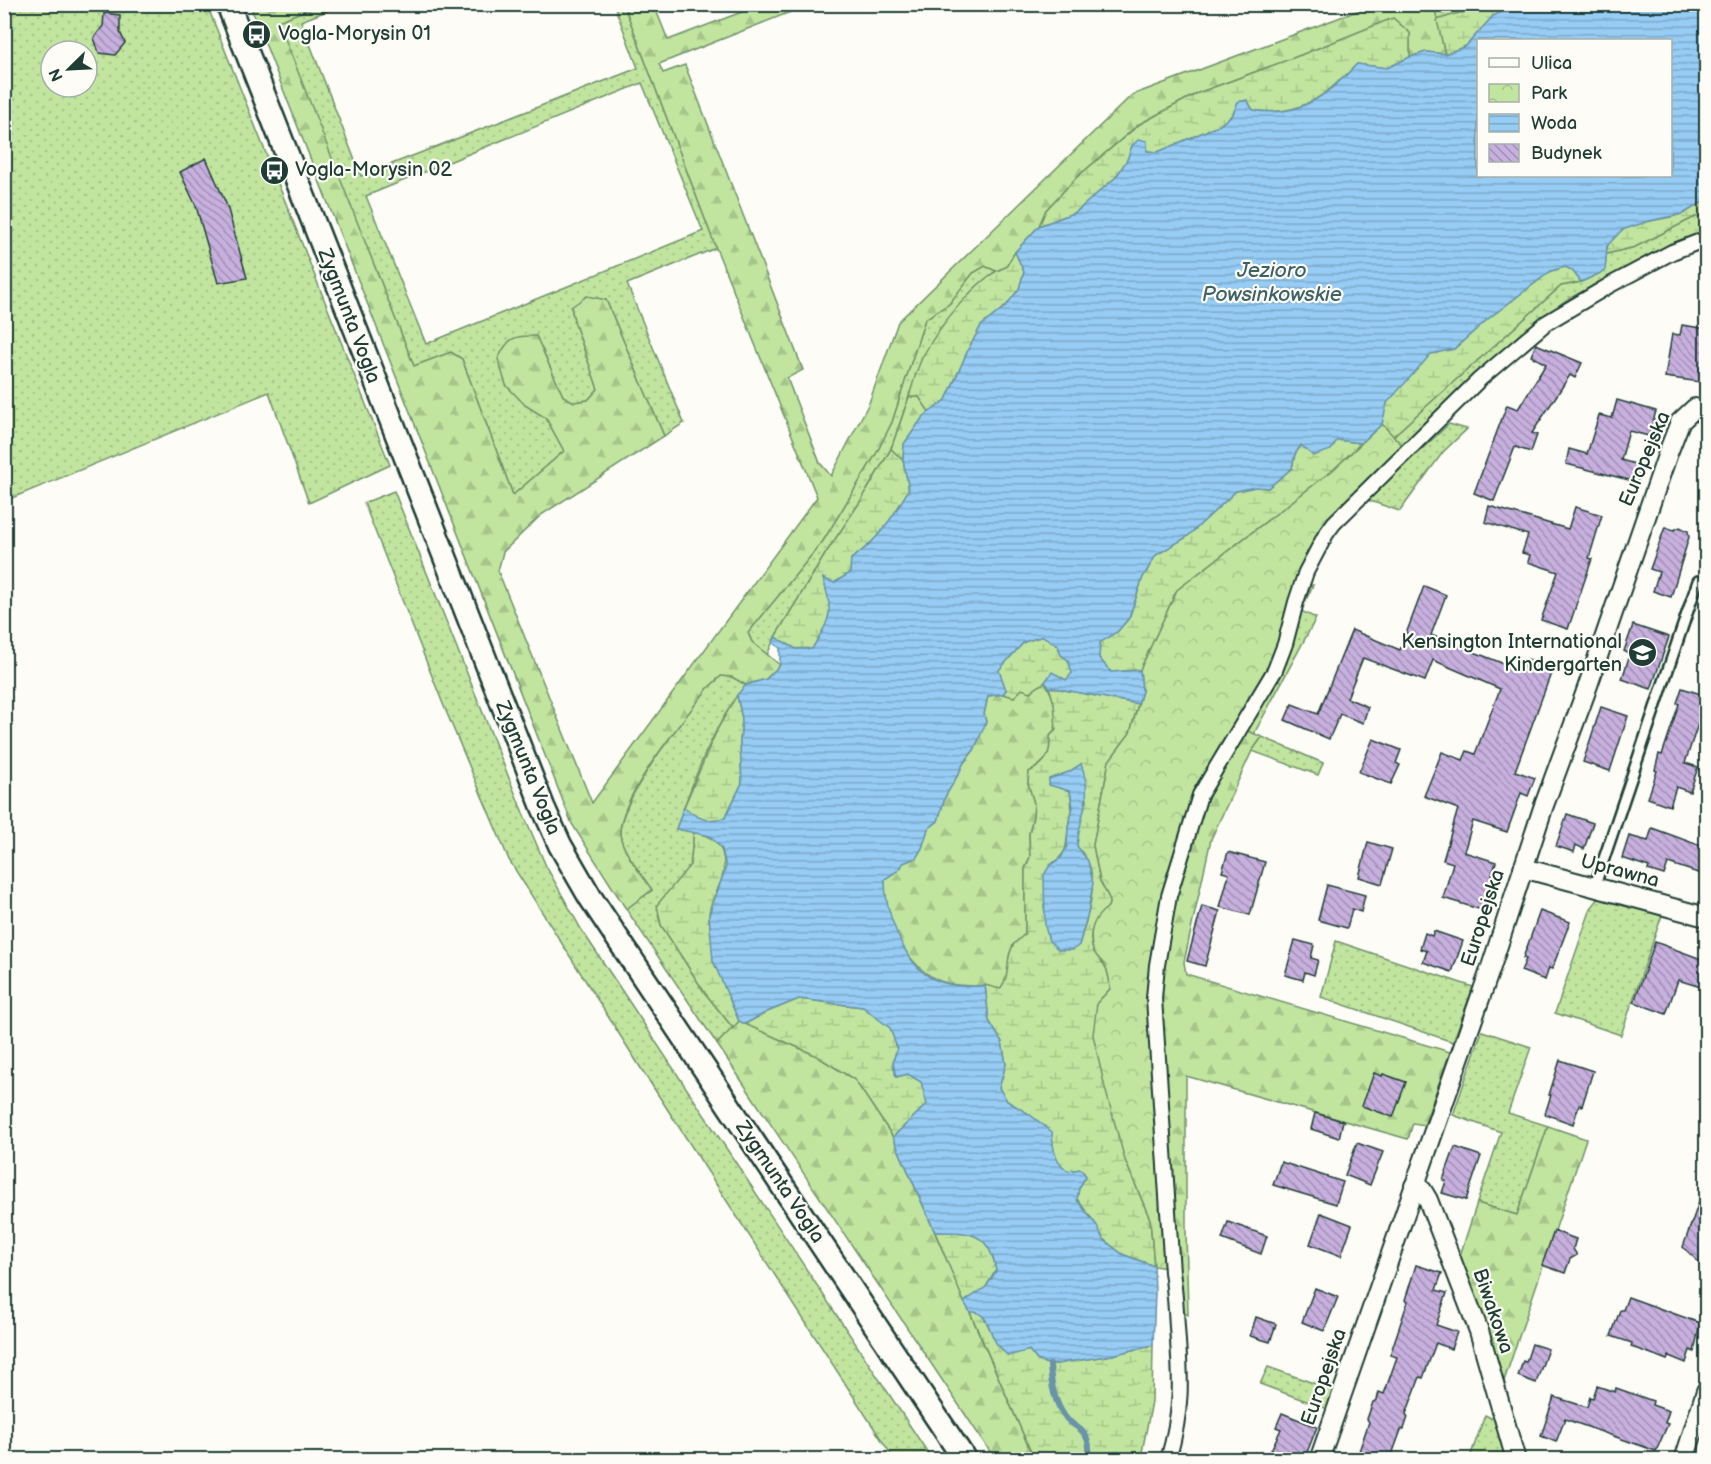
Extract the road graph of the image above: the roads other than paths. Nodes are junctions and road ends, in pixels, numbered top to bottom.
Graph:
1 (228, 4) edge
2 (1707, 238) edge
3 (1707, 412) edge
4 (1698, 581) dead end
5 (1523, 868) junction
6 (1594, 888) junction
7 (1707, 917) edge
8 (1414, 1186) junction
9 (1706, 1395) edge
10 (965, 1460) edge
11 (1168, 1460) edge
12 (1319, 1460) edge
13 (1516, 1460) edge
14 (1684, 1460) edge

1 - 10 street, Zygmunta Vogla
2 - 11 street
3 - 5 street, Europejska
4 - 6 lane
5 - 6 street, Uprawna
5 - 8 street, Europejska
6 - 7 street, Uprawna
8 - 12 street, Europejska
8 - 13 street, Biwakowa
9 - 14 street

